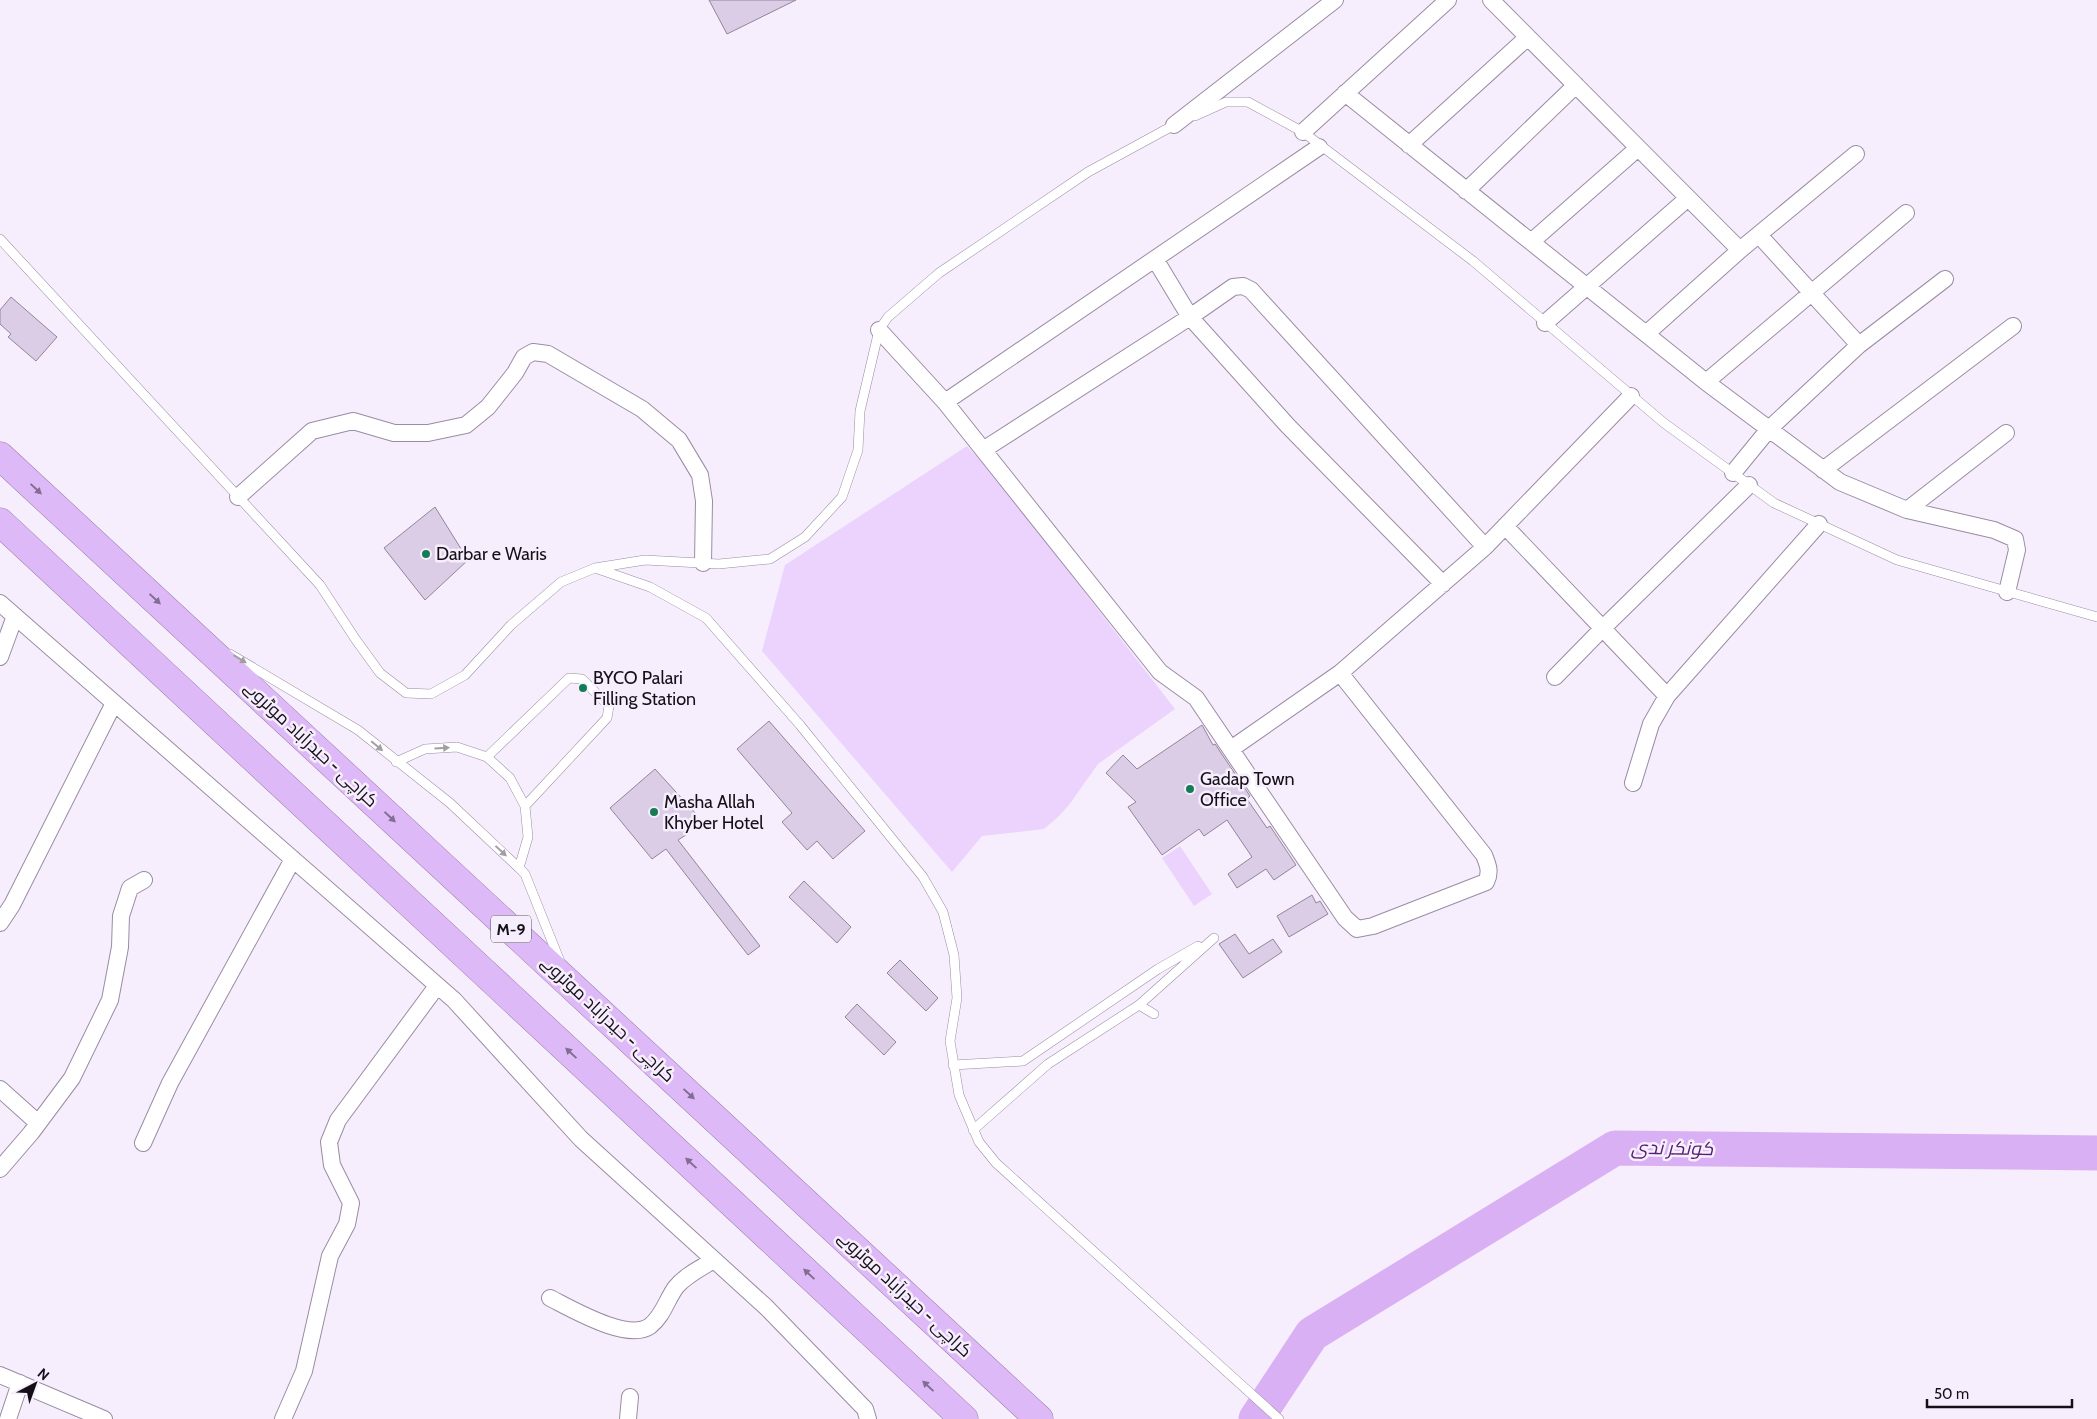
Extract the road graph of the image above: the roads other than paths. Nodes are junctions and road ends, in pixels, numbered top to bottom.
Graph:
1 (1335, 0) edge
2 (1448, 0) edge
3 (1491, 0) edge
4 (1528, 37) junction
5 (1576, 85) junction
6 (1346, 93) junction
7 (1174, 125) junction
8 (1303, 132) junction
9 (1409, 145) junction
10 (1319, 147) junction
11 (1638, 148) junction
12 (1856, 154) dead end
13 (1466, 191) junction
14 (1688, 198) junction
15 (1906, 213) dead end
16 (1759, 235) junction
17 (0, 239) edge
18 (1531, 242) junction
19 (1740, 250) junction
20 (1155, 259) junction
21 (1945, 279) dead end
22 (1586, 286) junction
23 (1812, 293) junction
24 (1190, 317) junction
25 (1545, 323) junction
26 (2013, 326) dead end
27 (879, 330) junction
28 (1646, 334) junction
29 (1859, 345) junction
30 (1706, 382) junction
31 (1631, 396) junction
32 (945, 402) junction
33 (1769, 429) junction
34 (2006, 433) dead end
35 (983, 450) junction
36 (0, 456) edge
37 (1823, 470) junction
38 (1733, 473) junction
39 (1749, 485) junction
40 (238, 497) junction
41 (1907, 510) junction
42 (0, 522) edge
43 (1819, 524) junction
44 (1505, 526) junction
45 (1485, 547) junction
46 (703, 563) junction
47 (595, 568) junction
48 (1443, 584) junction
49 (2007, 592) junction
50 (0, 602) edge
51 (15, 616) junction
52 (2097, 617) edge
53 (183, 625) junction
54 (1603, 628) junction
55 (0, 657) edge
56 (1340, 674) junction
57 (1555, 677) dead end
58 (1668, 696) junction
59 (114, 702) junction
60 (1231, 749) junction
61 (487, 757) junction
62 (396, 762) junction
63 (1633, 783) dead end
64 (525, 806) junction
65 (293, 859) junction
66 (519, 868) junction
67 (144, 880) dead end
68 (0, 923) edge
69 (568, 982) junction
70 (437, 986) junction
71 (1139, 1005) junction
72 (1154, 1014) dead end
73 (953, 1065) junction
74 (0, 1089) edge
75 (38, 1123) junction
76 (973, 1130) junction
77 (143, 1143) dead end
78 (0, 1169) edge
79 (714, 1260) junction
80 (550, 1298) dead end
81 (0, 1375) edge
82 (20, 1383) junction
83 (630, 1397) dead end
84 (1031, 1411) edge
85 (8, 1419) edge
86 (104, 1419) edge
87 (283, 1419) edge
88 (628, 1419) edge
89 (868, 1419) edge
90 (964, 1419) edge
91 (1278, 1419) edge

1 - 7 street
2 - 6 street
3 - 4 street
4 - 5 street
4 - 9 street
5 - 11 street
5 - 13 street
6 - 8 street
6 - 9 street
7 - 8 lane
7 - 27 lane
8 - 10 lane
9 - 13 street
10 - 20 street
10 - 25 lane
11 - 14 street
11 - 18 street
12 - 16 street
13 - 18 street
14 - 19 street
14 - 22 street
15 - 23 street
16 - 19 street
16 - 23 street
17 - 40 lane
18 - 22 street
19 - 28 street
20 - 24 street
20 - 32 street
21 - 29 street
22 - 25 street
22 - 28 street
23 - 29 street
23 - 30 street
24 - 35 street
24 - 45 street
24 - 48 street
25 - 31 lane
26 - 37 street
27 - 32 street
27 - 46 lane
28 - 30 street
29 - 33 street
30 - 33 street
31 - 38 lane
31 - 44 street
32 - 35 street
33 - 37 street
33 - 38 street
34 - 41 street
35 - 60 street
36 -> 53 highway, کراچی - حیدرآباد موٹروے / M-9
37 - 41 street
38 - 39 lane
39 - 43 lane
39 - 54 street
40 - 46 street
40 - 47 lane
41 - 49 street
90 -> 42 highway
43 - 49 lane
43 - 58 street
44 - 45 street
44 - 54 street
45 - 48 street
46 - 47 lane
47 - 73 lane
48 - 56 street
49 - 52 lane
50 - 51 street
51 - 55 street
51 - 59 street
53 -> 62 lane
53 -> 69 highway, کراچی - حیدرآباد موٹروے / M-9
54 - 57 street
54 - 58 street
56 - 60 street
56 - 60 street
58 - 63 street
59 - 65 street
59 - 68 street
62 -> 61 lane
61 - 64 lane
61 - 64 lane
62 -> 66 lane
64 - 66 lane
65 - 70 street
65 - 77 street
66 - 69 lane
67 - 75 street
69 -> 84 highway, کراچی - حیدرآباد موٹروے / M-9
70 - 79 street
70 - 87 street
71 - 72 lane
71 - 73 lane
71 - 76 lane
73 - 76 lane
74 - 75 street
75 - 78 street
76 - 91 lane
79 - 80 street
79 - 89 street
81 - 82 street
82 - 85 street
82 - 86 street
83 - 88 street

